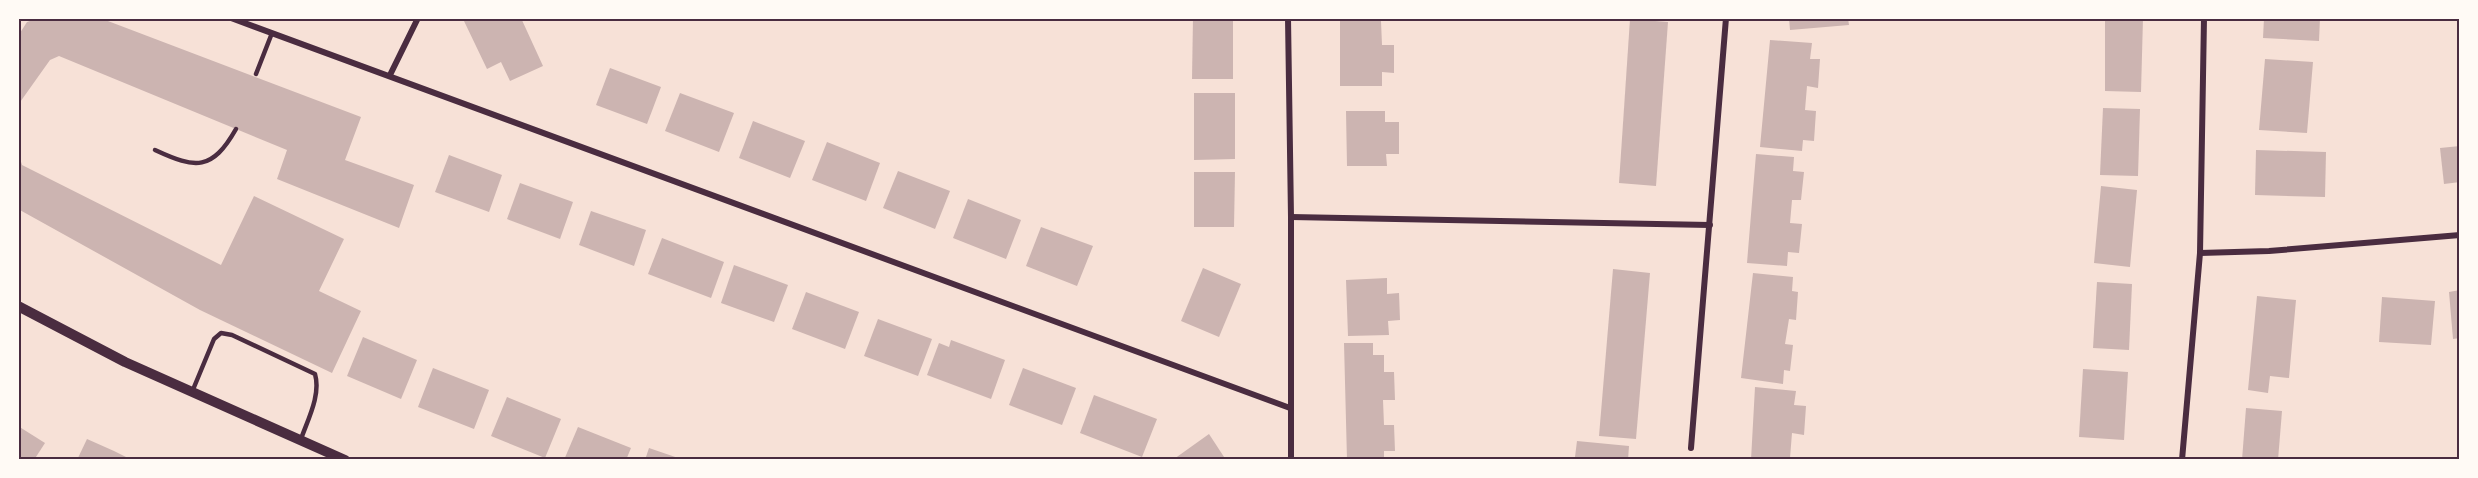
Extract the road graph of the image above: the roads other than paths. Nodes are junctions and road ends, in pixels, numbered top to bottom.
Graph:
1 (231, 18) edge
2 (418, 18) edge
3 (1288, 18) edge
4 (1726, 18) edge
5 (2204, 18) edge
6 (272, 33) junction
7 (256, 74) dead end
8 (390, 75) junction
9 (236, 129) dead end
10 (155, 150) dead end
11 (1291, 217) junction
12 (1710, 225) junction
13 (2460, 235) edge
14 (2200, 253) junction
15 (18, 306) edge
16 (192, 392) junction
17 (1290, 408) junction
18 (300, 441) junction
19 (1691, 448) dead end
20 (345, 460) edge
21 (1291, 460) edge
22 (2182, 460) edge

1 - 6 street
2 - 8 street
3 - 11 street
4 - 12 street
5 - 14 street
6 - 7 lane
6 - 8 street
8 - 17 street
9 - 10 lane
11 - 12 street
11 - 17 street
12 - 19 street
13 - 14 street
14 - 22 street
15 - 16 street
16 - 18 street
16 - 18 lane
17 - 21 street
18 - 20 street

